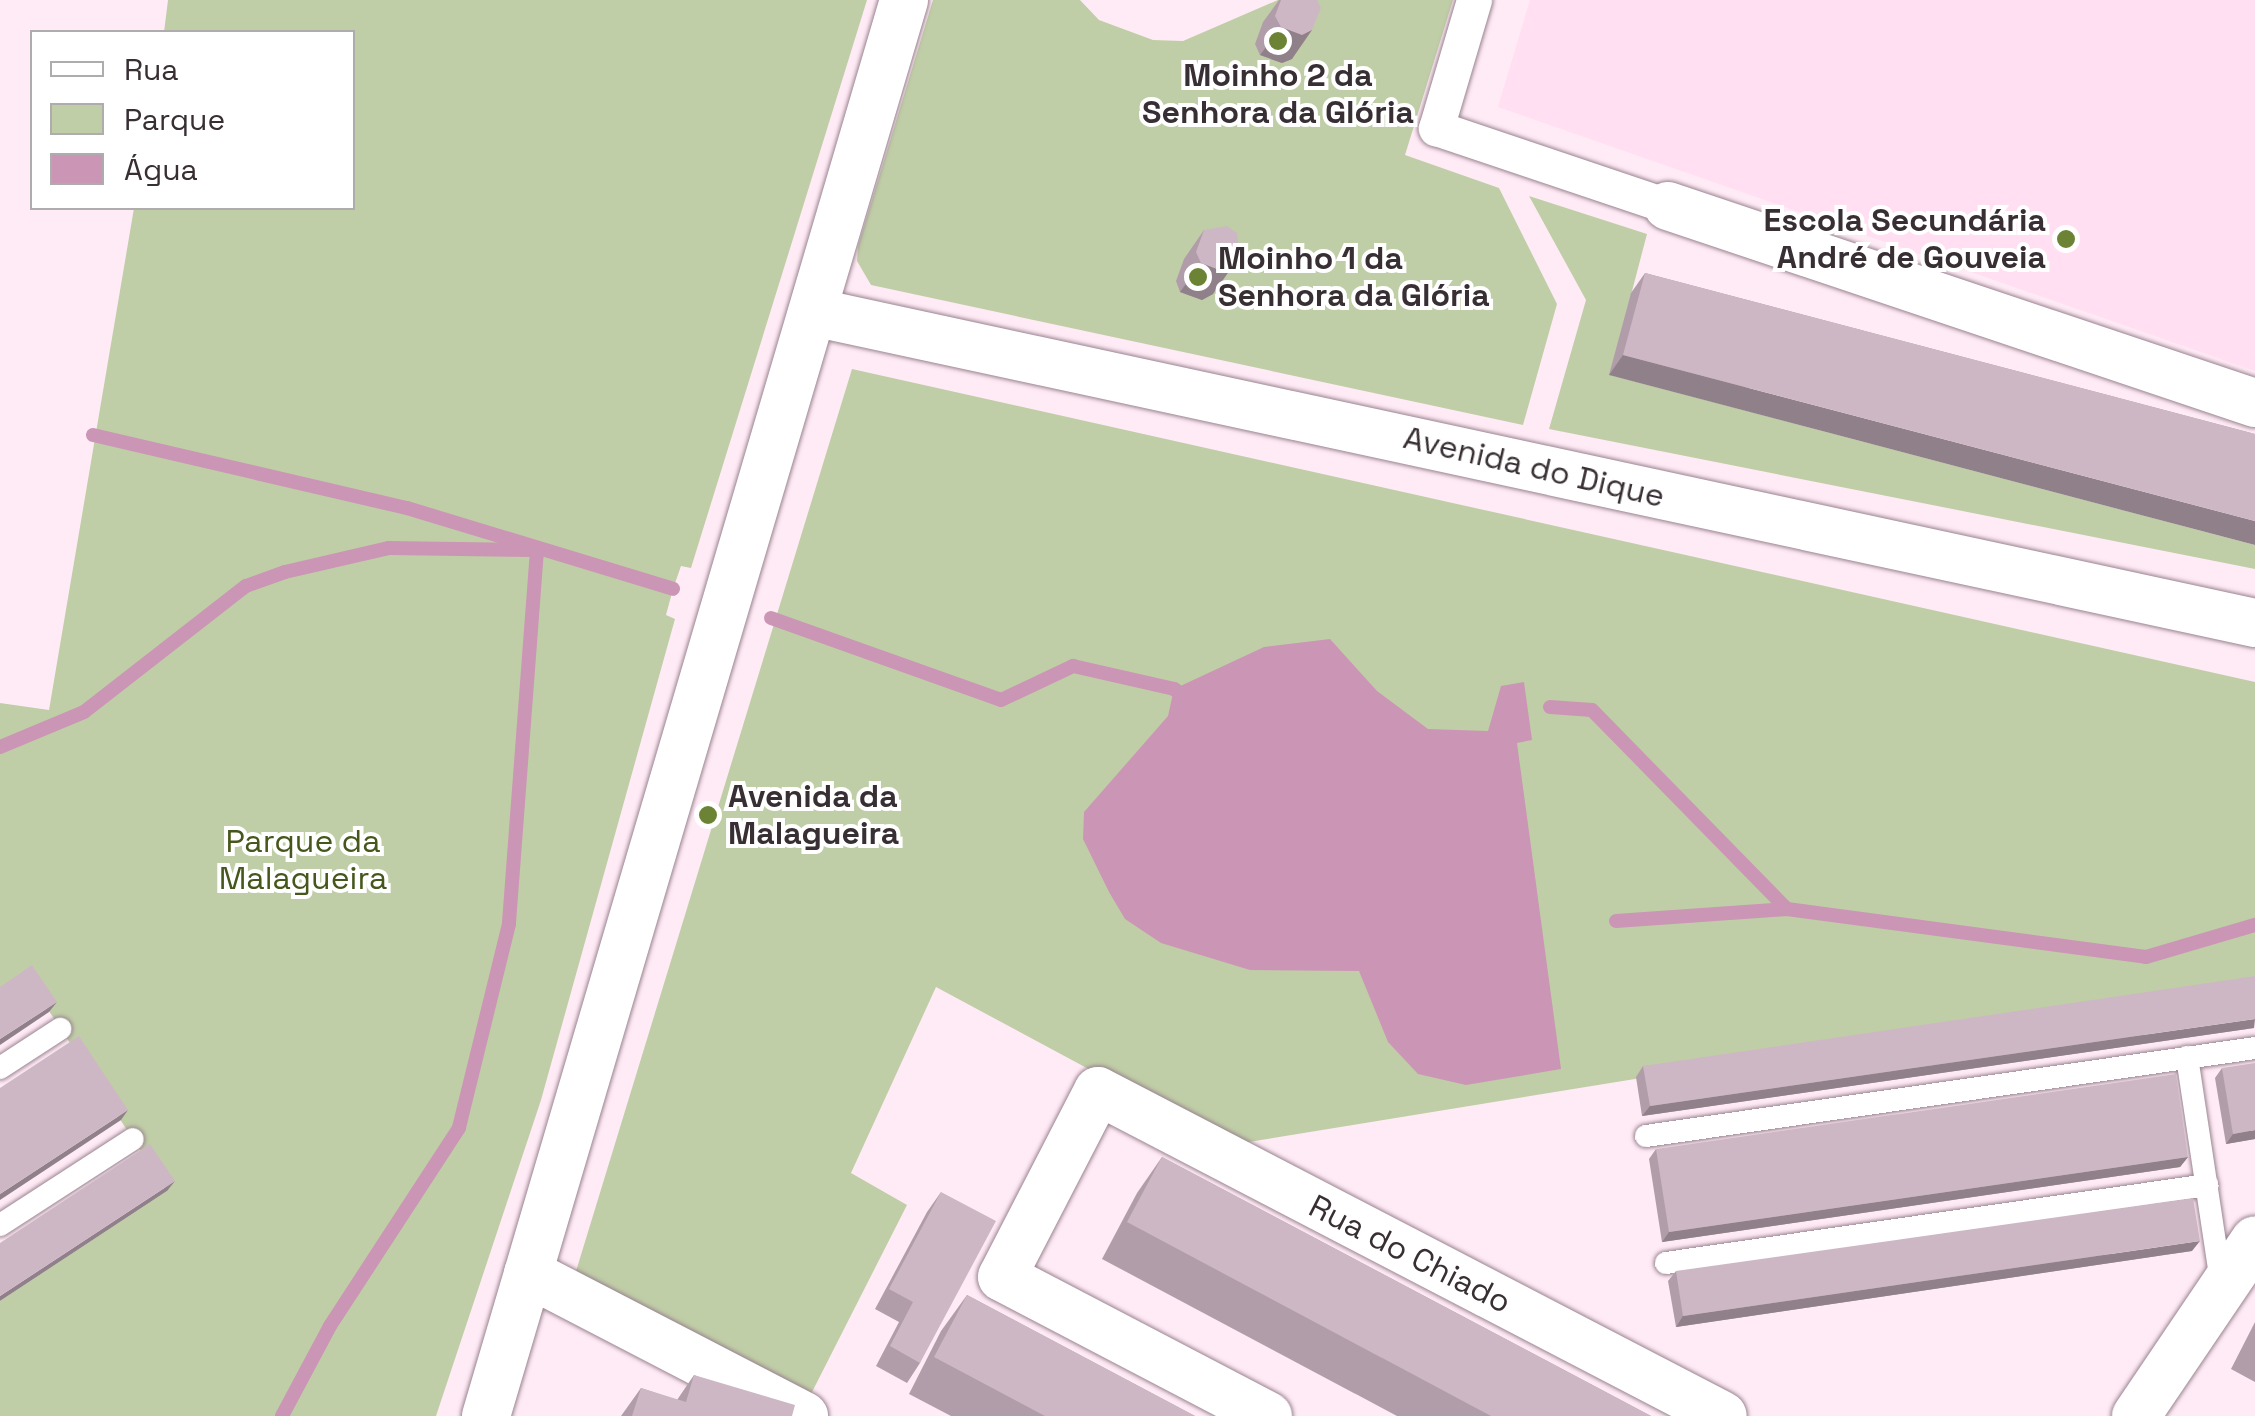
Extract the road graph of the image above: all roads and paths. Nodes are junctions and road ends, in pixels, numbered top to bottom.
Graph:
1 (904, 0) edge
2 (1474, 0) edge
3 (1668, 206) joint
4 (814, 312) junction
5 (2255, 403) edge
6 (2255, 623) edge
7 (60, 1029) dead end
8 (2255, 1048) edge
9 (2187, 1057) junction
10 (0, 1068) edge
11 (1646, 1136) dead end
12 (133, 1139) dead end
13 (2207, 1185) junction
14 (0, 1225) edge
15 (2255, 1240) edge
16 (1666, 1263) dead end
17 (528, 1273) junction
18 (2222, 1290) junction
19 (1694, 1410) edge
20 (2148, 1412) edge
21 (486, 1416) edge
22 (804, 1416) edge
23 (1268, 1416) edge

1 - 4 street
2 - 3 street
3 - 5 street
4 - 6 street, Avenida do Dique
4 - 17 street
7 - 10 lane
8 - 9 lane
9 - 11 lane
9 - 13 lane
12 - 14 lane
13 - 16 lane
13 - 18 lane
15 - 18 street
17 - 21 street
17 - 22 street
18 - 20 street
19 - 23 street, Rua do Chiado

